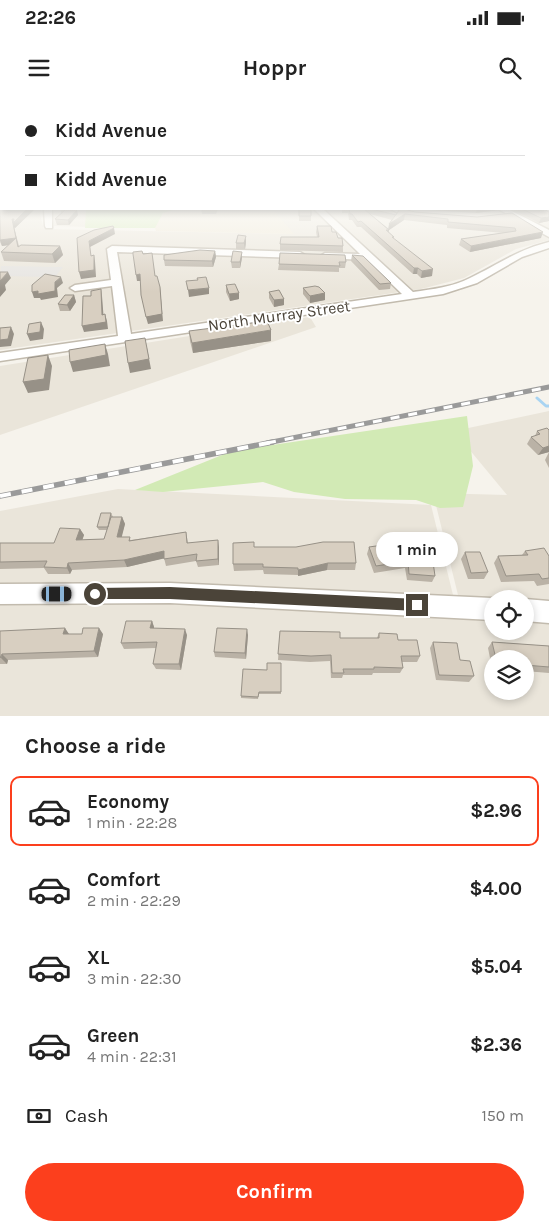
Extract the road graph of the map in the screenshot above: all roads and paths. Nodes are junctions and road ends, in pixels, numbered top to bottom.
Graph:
1 (346, 235) edge
2 (549, 245) edge
3 (370, 257) junction
4 (118, 282) junction
5 (76, 288) dead end
6 (410, 296) junction
7 (125, 338) junction
8 (0, 357) edge
9 (0, 594) edge
10 (484, 609) edge
11 (534, 611) edge
12 (549, 612) edge

1 - 3 street
2 - 6 street, North Murray Street
3 - 4 street
3 - 6 street
4 - 5 street
4 - 7 street
6 - 7 street, North Murray Street
7 - 8 street, North Murray Street
9 - 10 street
11 - 12 street

